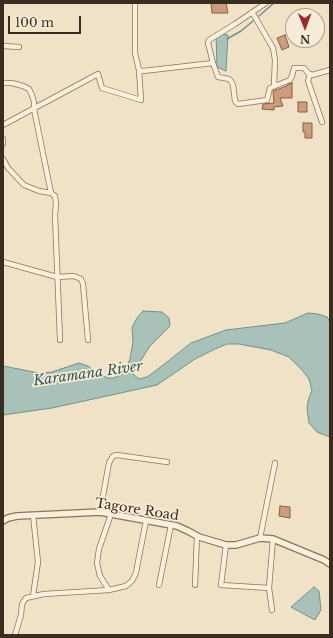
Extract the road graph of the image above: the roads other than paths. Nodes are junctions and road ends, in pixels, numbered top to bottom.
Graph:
1 (135, 3) edge
2 (266, 3) edge
3 (252, 12) junction
4 (3, 46) edge
5 (19, 47) dead end
6 (213, 63) junction
7 (139, 70) junction
8 (330, 70) edge
9 (310, 74) junction
10 (3, 83) edge
11 (274, 85) junction
12 (34, 109) junction
13 (322, 122) dead end
14 (3, 126) edge
15 (3, 139) edge
16 (3, 144) edge
17 (3, 159) edge
18 (51, 193) junction
19 (3, 262) edge
20 (57, 277) junction
21 (60, 340) dead end
22 (88, 340) dead end
23 (167, 462) dead end
24 (275, 462) dead end
25 (100, 512) junction
26 (111, 514) junction
27 (34, 516) junction
28 (3, 521) edge
29 (146, 521) junction
30 (171, 525) junction
31 (197, 536) junction
32 (260, 538) junction
33 (273, 539) junction
34 (226, 545) junction
35 (330, 564) edge
36 (160, 585) dead end
37 (195, 585) dead end
38 (269, 588) junction
39 (109, 590) junction
40 (33, 596) junction
41 (272, 610) dead end
42 (15, 635) edge

1 - 7 street
2 - 3 street
3 - 6 street
3 - 11 street
4 - 5 street
6 - 7 street
6 - 11 street
7 - 12 street
8 - 9 street
9 - 11 street
9 - 13 street
10 - 12 street
12 - 14 street
12 - 18 street
15 - 16 street
17 - 18 street
18 - 20 street
19 - 20 street
20 - 21 street
20 - 22 street
23 - 25 street
24 - 32 street
25 - 26 street, Tagore Road
25 - 27 street, Tagore Road
26 - 29 street, Tagore Road
26 - 39 street
27 - 28 street, Tagore Road
27 - 40 street
29 - 30 street, Tagore Road
29 - 39 street
30 - 31 street, Tagore Road
30 - 36 street
31 - 34 street, Tagore Road
31 - 37 street
32 - 33 street, Tagore Road
32 - 34 street, Tagore Road
33 - 35 street, Tagore Road
33 - 38 street
34 - 38 street
38 - 41 street
39 - 40 street
40 - 42 street

